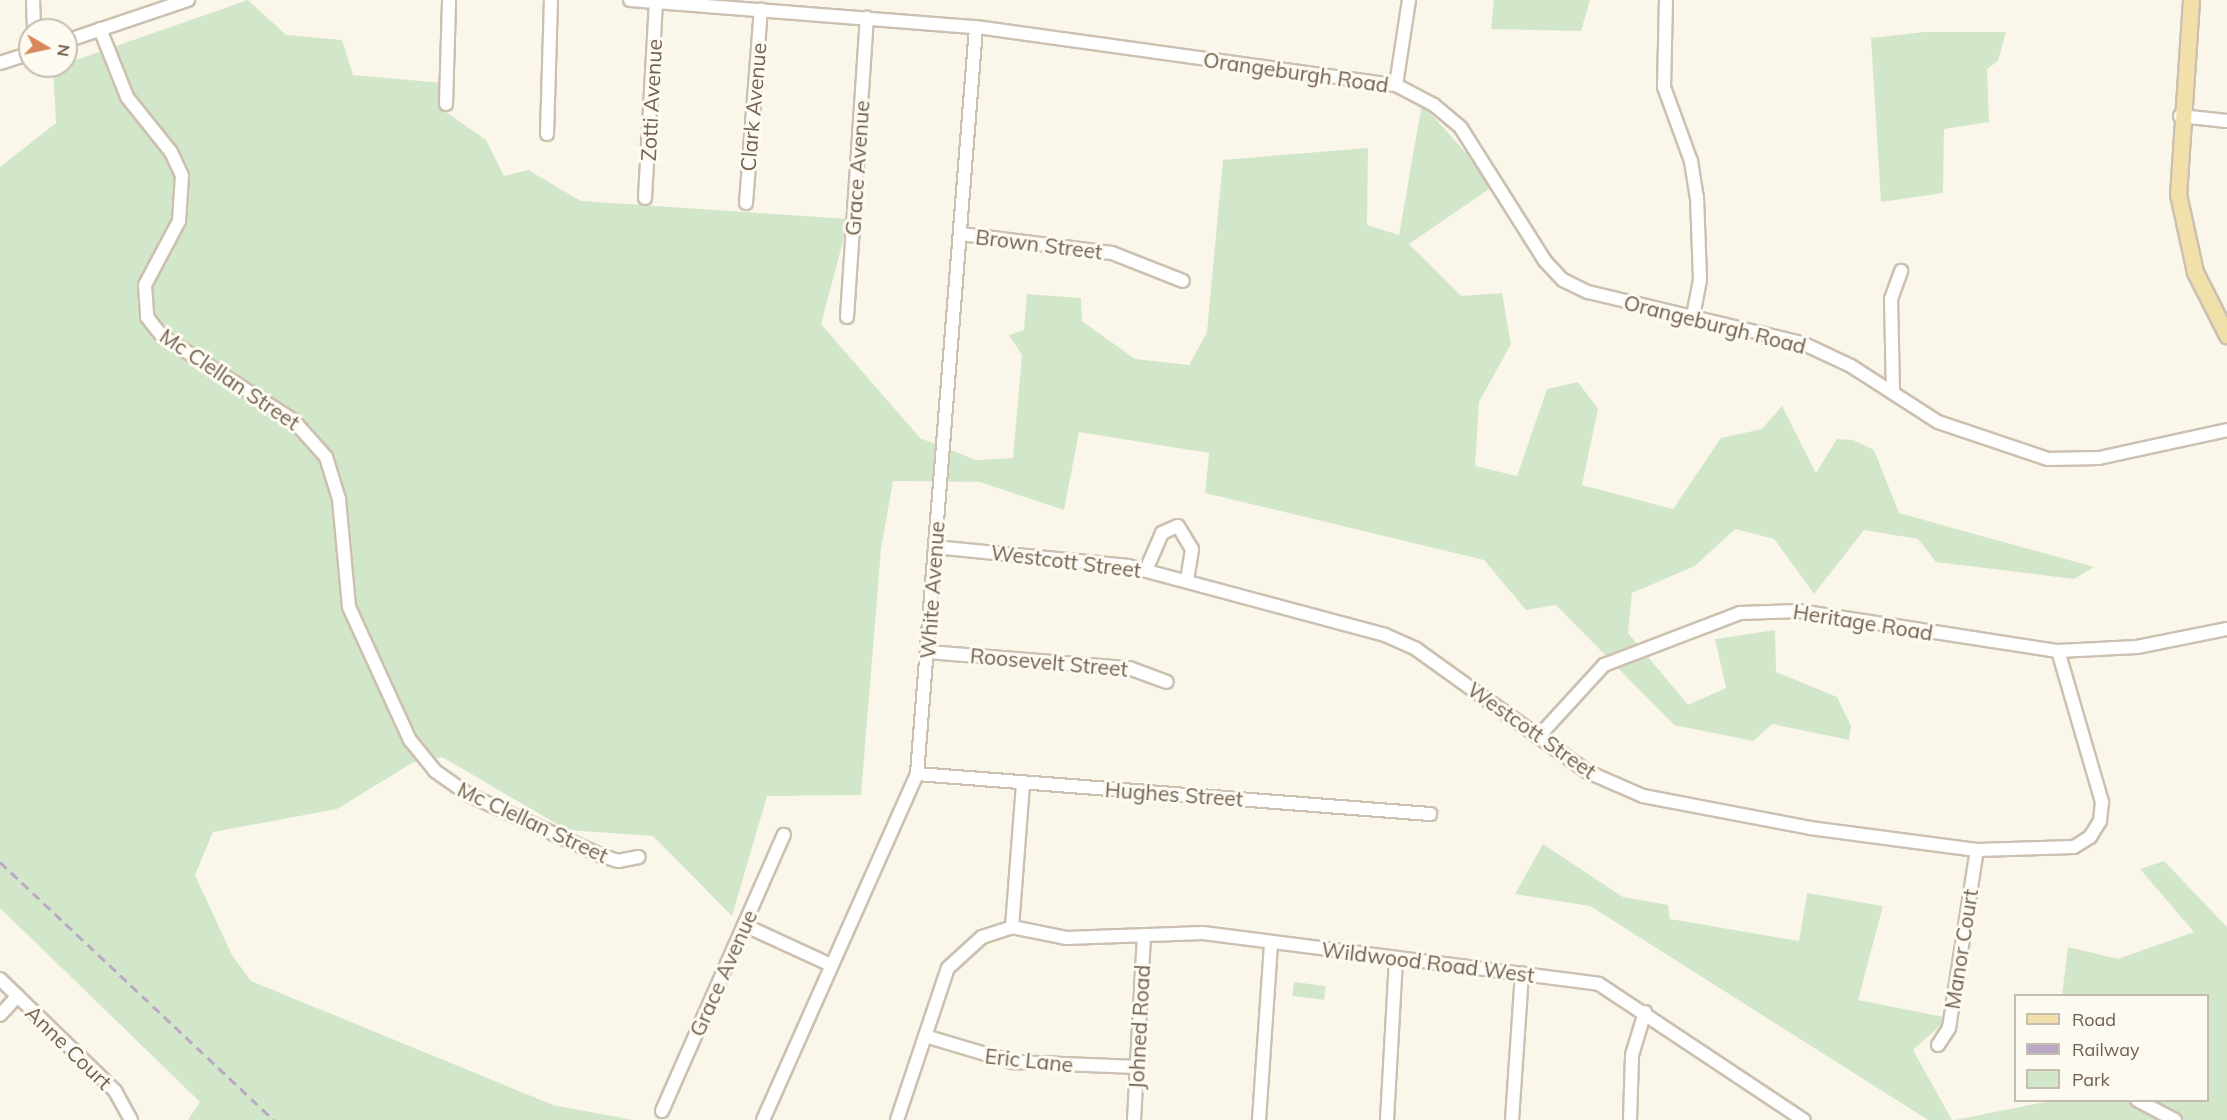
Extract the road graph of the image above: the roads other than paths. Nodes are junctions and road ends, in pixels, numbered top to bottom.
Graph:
1 (33, 0) edge
2 (449, 0) edge
3 (550, 0) edge
4 (630, 0) edge
5 (811, 0) edge
6 (1409, 0) edge
7 (1665, 0) edge
8 (2191, 0) edge
9 (182, 1) edge
10 (656, 2) junction
11 (761, 10) junction
12 (811, 14) junction
13 (33, 18) edge
14 (867, 18) junction
15 (976, 27) junction
16 (100, 29) junction
17 (78, 37) edge
18 (18, 57) edge
19 (0, 63) edge
20 (1396, 85) junction
21 (446, 104) dead end
22 (2180, 116) junction
23 (2227, 121) edge
24 (547, 134) dead end
25 (645, 198) dead end
26 (746, 203) dead end
27 (962, 234) junction
28 (1902, 271) dead end
29 (1183, 281) dead end
30 (1693, 316) junction
31 (847, 317) dead end
32 (2227, 335) edge
33 (1893, 393) junction
34 (2227, 430) edge
35 (935, 547) junction
36 (1146, 570) junction
37 (1187, 581) junction
38 (2227, 629) edge
39 (2058, 651) junction
40 (928, 652) junction
41 (1167, 682) dead end
42 (1538, 737) junction
43 (917, 774) junction
44 (1023, 783) junction
45 (1430, 814) dead end
46 (784, 835) dead end
47 (1977, 850) junction
48 (639, 857) dead end
49 (744, 925) junction
50 (1012, 927) junction
51 (1144, 934) junction
52 (1271, 943) junction
53 (1396, 958) junction
54 (831, 965) junction
55 (1522, 973) junction
56 (0, 979) edge
57 (18, 996) junction
58 (1645, 1012) junction
59 (0, 1015) edge
60 (925, 1036) junction
61 (1938, 1046) dead end
62 (1137, 1067) junction
63 (2139, 1102) edge
64 (662, 1111) dead end
65 (131, 1120) edge
66 (763, 1120) edge
67 (897, 1120) edge
68 (1134, 1120) edge
69 (1259, 1120) edge
70 (1387, 1120) edge
71 (1512, 1120) edge
72 (1630, 1120) edge
73 (1804, 1120) edge
74 (2175, 1120) edge

1 - 13 street
2 - 21 street
3 - 24 street
4 - 10 street, Orangeburgh Road
5 - 12 street
6 - 20 street
7 - 30 street
8 - 22 main road
9 - 16 street
10 - 11 street, Orangeburgh Road
10 - 25 street, Zotti Avenue
11 - 12 street, Orangeburgh Road
11 - 26 street, Clark Avenue
12 - 14 street, Orangeburgh Road
14 - 15 street, Orangeburgh Road
14 - 31 street, Grace Avenue
15 - 20 street, Orangeburgh Road
15 - 27 street, White Avenue
16 - 17 street
16 - 48 street, Mc Clellan Street
18 - 19 street
20 - 30 street, Orangeburgh Road
22 - 23 street
22 - 32 main road
27 - 29 street, Brown Street
27 - 35 street, White Avenue
28 - 33 street
30 - 33 street, Orangeburgh Road
33 - 34 street, Orangeburgh Road
35 - 36 street, Westcott Street
35 - 40 street, White Avenue
36 - 37 street, Westcott Street
36 - 37 street
37 - 42 street, Westcott Street
38 - 39 street, Heritage Road
39 - 42 street, Heritage Road
39 - 47 street, Westcott Street
40 - 41 street, Roosevelt Street
40 - 43 street, White Avenue
42 - 47 street, Westcott Street
43 - 44 street, Hughes Street
43 - 54 street, White Avenue
44 - 45 street, Hughes Street
44 - 50 street
46 - 49 street, Grace Avenue
47 - 61 street, Manor Court
49 - 54 street
49 - 64 street, Grace Avenue
50 - 51 street, Wildwood Road West
50 - 60 street
51 - 52 street, Wildwood Road West
51 - 62 street, Johned Road
52 - 53 street, Wildwood Road West
52 - 69 street
53 - 55 street, Wildwood Road West
53 - 70 street
54 - 66 street, White Avenue
55 - 58 street, Wildwood Road West
55 - 71 street
56 - 57 street, Anne Court
57 - 59 street
57 - 65 street, Anne Court
58 - 72 street
58 - 73 street, Wildwood Road West
60 - 62 street, Eric Lane
60 - 67 street
62 - 68 street, Johned Road
63 - 74 street

